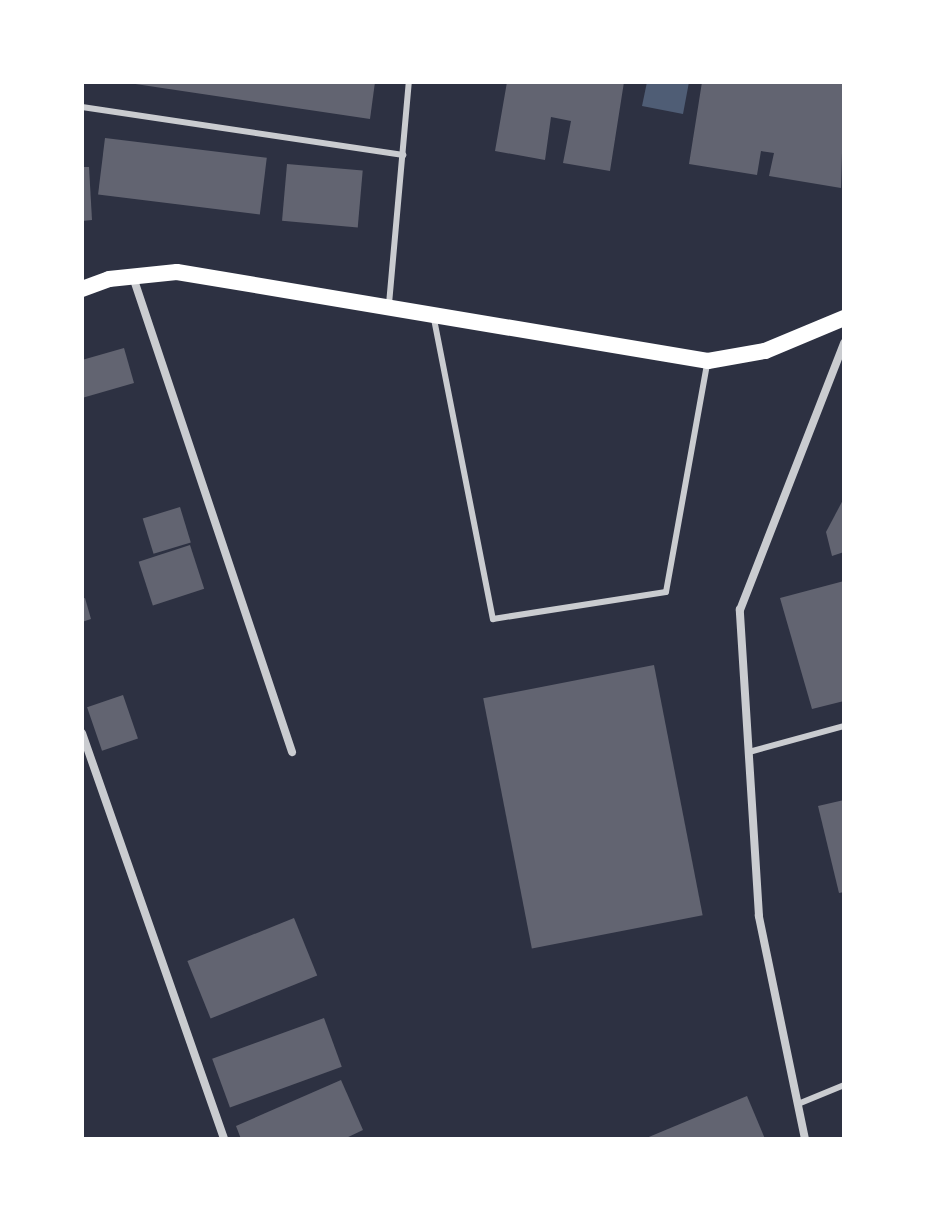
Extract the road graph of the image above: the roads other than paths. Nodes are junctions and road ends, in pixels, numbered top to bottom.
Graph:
1 (409, 82) edge
2 (82, 107) edge
3 (403, 155) junction
4 (133, 276) junction
5 (82, 289) edge
6 (388, 308) junction
7 (434, 315) junction
8 (844, 318) edge
9 (844, 343) edge
10 (708, 361) junction
11 (844, 726) edge
12 (82, 733) edge
13 (292, 752) dead end
14 (749, 752) junction
15 (844, 1085) edge
16 (798, 1104) junction
17 (224, 1139) edge
18 (805, 1139) edge

1 - 3 lane
2 - 3 lane
3 - 6 lane
4 - 5 main road
4 - 6 main road
4 - 13 street
6 - 7 main road
7 - 10 main road
7 - 10 lane
8 - 10 main road
9 - 14 street
11 - 14 lane
12 - 17 street
14 - 16 street
15 - 16 lane
16 - 18 street

